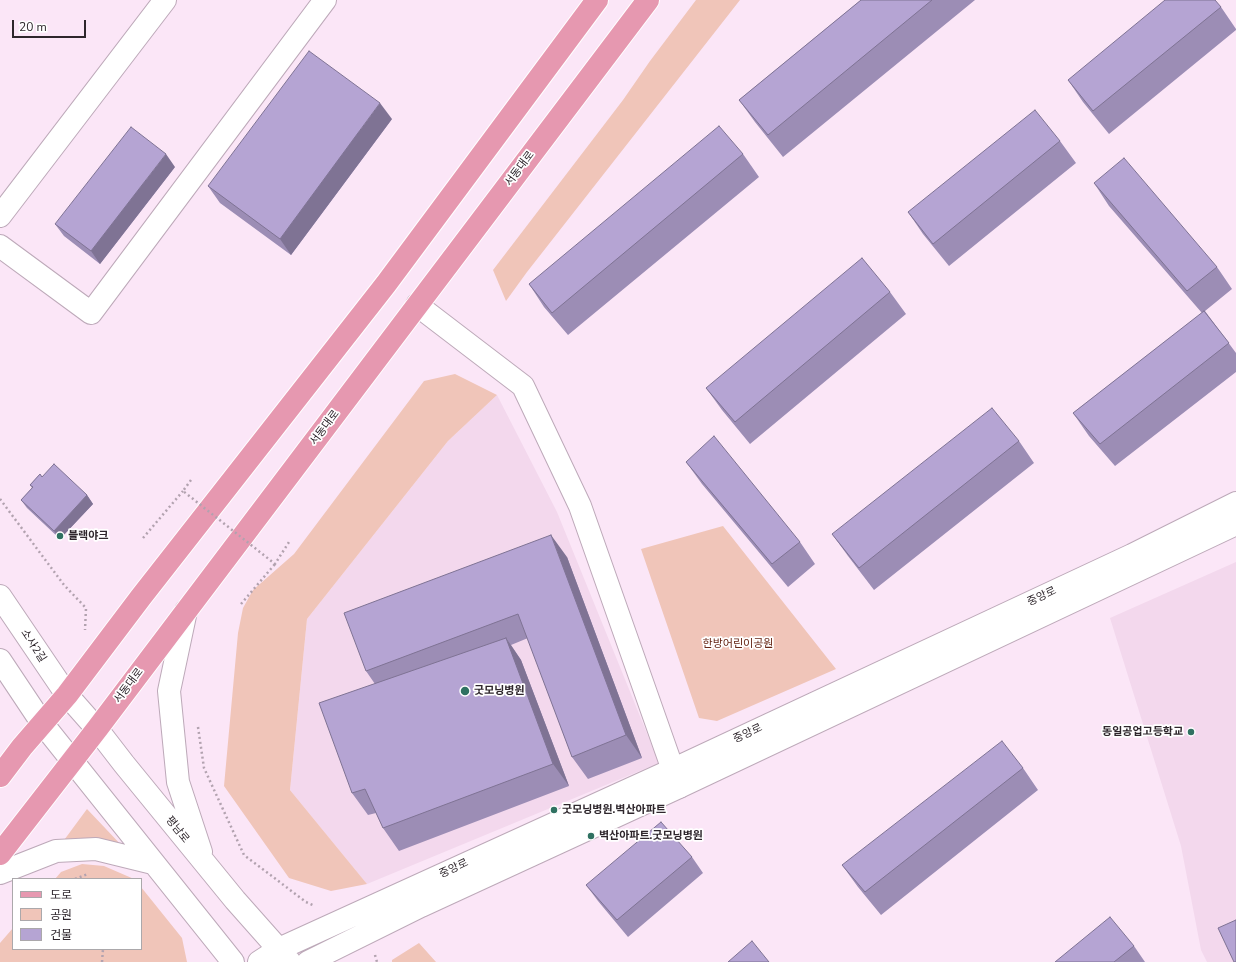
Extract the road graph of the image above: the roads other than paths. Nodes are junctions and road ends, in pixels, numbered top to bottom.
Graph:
1 (165, 0) edge
2 (325, 0) edge
3 (597, 0) edge
4 (648, 0) edge
5 (0, 216) edge
6 (0, 246) edge
7 (417, 305) junction
8 (1236, 503) edge
9 (1236, 524) edge
10 (0, 596) edge
11 (186, 611) junction
12 (0, 660) edge
13 (67, 695) junction
14 (42, 723) junction
15 (97, 729) junction
16 (72, 762) junction
17 (0, 776) edge
18 (675, 778) junction
19 (0, 854) edge
20 (154, 863) junction
21 (204, 863) junction
22 (0, 872) edge
23 (284, 955) edge
24 (233, 962) edge
25 (259, 962) edge
26 (308, 962) edge

1 - 5 main road
2 - 6 main road
3 - 13 main road
4 - 7 main road, 서동대로
7 - 11 main road, 서동대로
7 - 18 main road
8 - 18 main road, 중앙로
9 - 18 main road, 중앙로
10 - 13 main road, 소사2길
11 - 15 main road, 서동대로
11 - 21 main road
12 - 14 main road
13 - 14 main road
13 - 15 main road, 평남로
14 - 16 main road
14 - 17 main road
15 - 16 main road, 서동대로
15 - 21 main road, 평남로
16 - 19 main road, 서동대로
16 - 20 main road
18 - 23 main road, 중앙로
18 - 26 main road, 중앙로
20 - 22 main road
20 - 24 main road
21 - 23 main road, 평남로
23 - 25 main road, 중앙로

